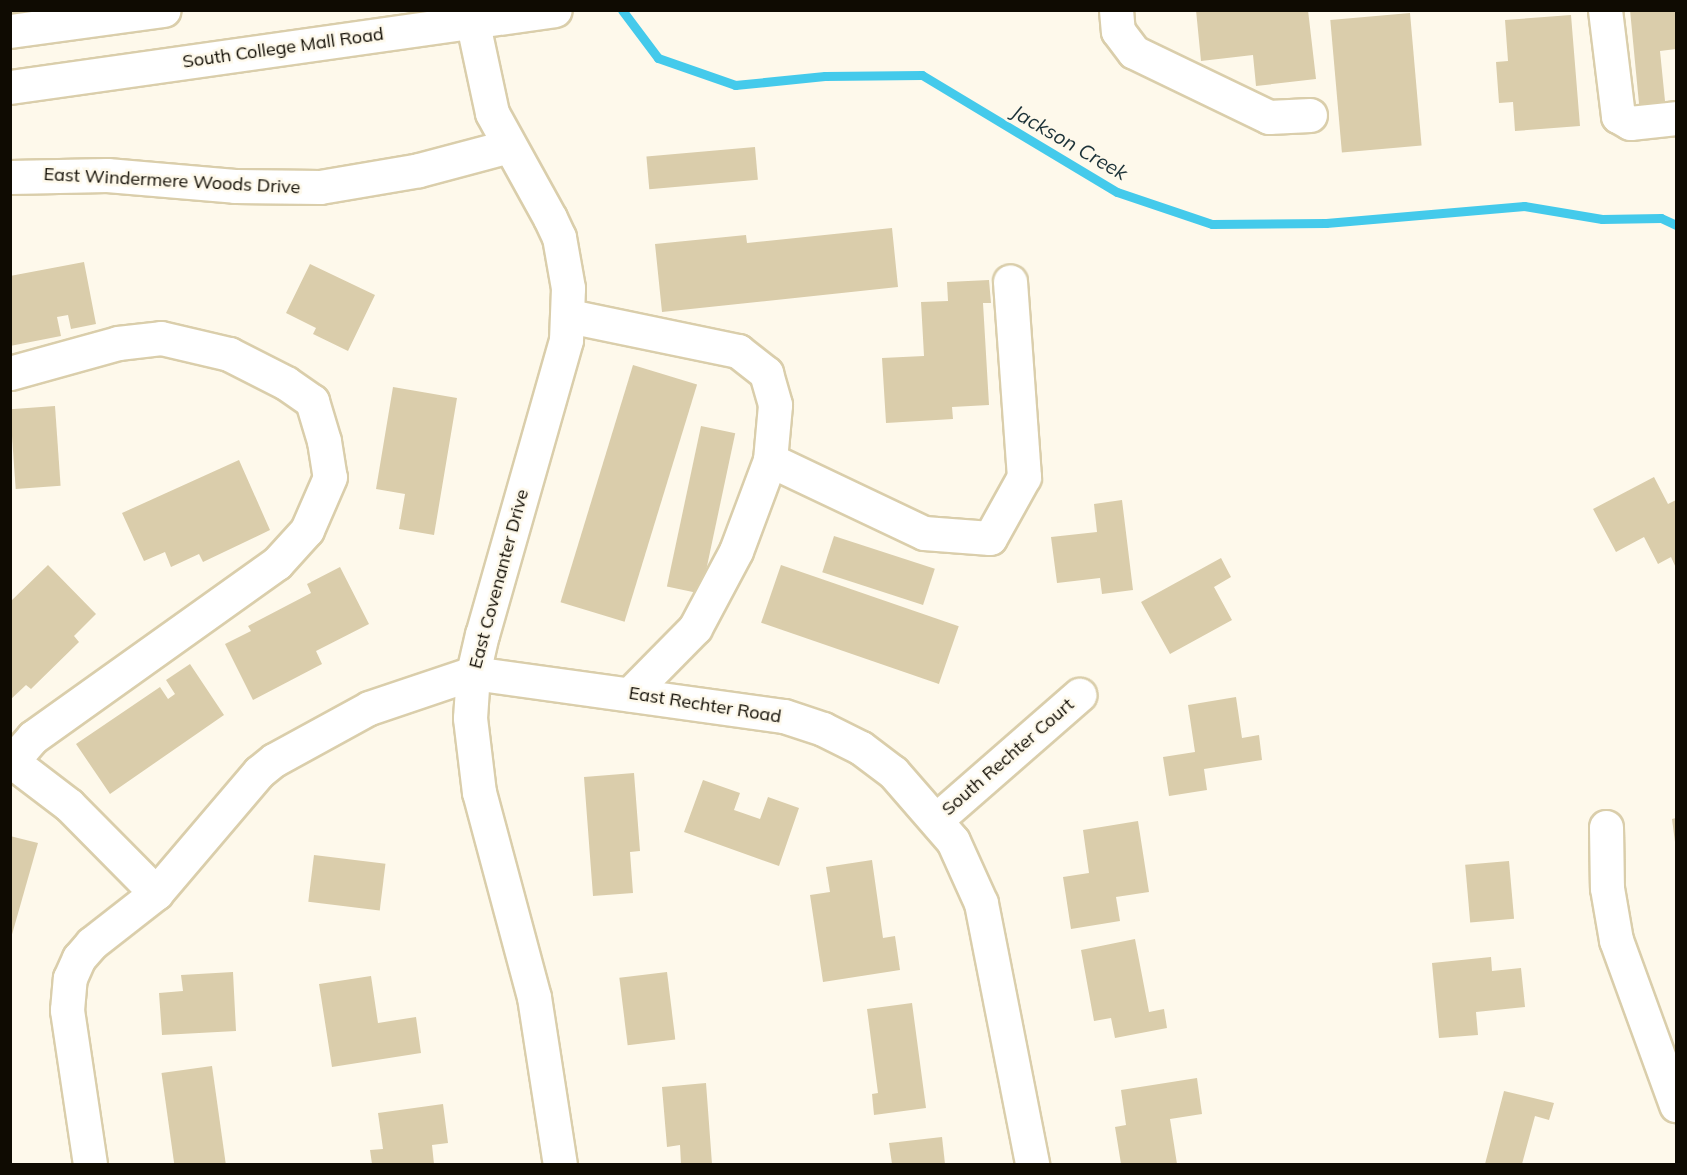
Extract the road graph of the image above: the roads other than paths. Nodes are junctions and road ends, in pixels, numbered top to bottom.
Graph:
1 (164, 10) edge
2 (555, 10) edge
3 (1116, 10) edge
4 (1605, 10) edge
5 (471, 16) edge
6 (10, 31) edge
7 (10, 87) edge
8 (1310, 115) dead end
9 (1677, 118) edge
10 (508, 146) junction
11 (10, 177) edge
12 (1010, 282) dead end
13 (569, 316) junction
14 (10, 373) edge
15 (770, 460) junction
16 (473, 673) junction
17 (630, 694) junction
18 (1078, 695) dead end
19 (11, 761) edge
20 (937, 819) junction
21 (1606, 827) dead end
22 (156, 893) junction
23 (1677, 1105) edge
24 (90, 1164) edge
25 (560, 1164) edge
26 (1032, 1164) edge

1 - 6 street
2 - 5 street, South College Mall Road
3 - 8 street
4 - 9 street
5 - 7 street, South College Mall Road
5 - 10 street, East Covenanter Drive
10 - 11 street, East Windermere Woods Drive
10 - 13 street, East Covenanter Drive
12 - 15 street
13 - 15 street
13 - 16 street, East Covenanter Drive
14 - 19 street
15 - 17 street
16 - 17 street, East Rechter Road
16 - 22 street
16 - 25 street, East Covenanter Drive
17 - 20 street, East Rechter Road
18 - 20 street, South Rechter Court
19 - 22 street
20 - 26 street, East Rechter Road
21 - 23 street
22 - 24 street

